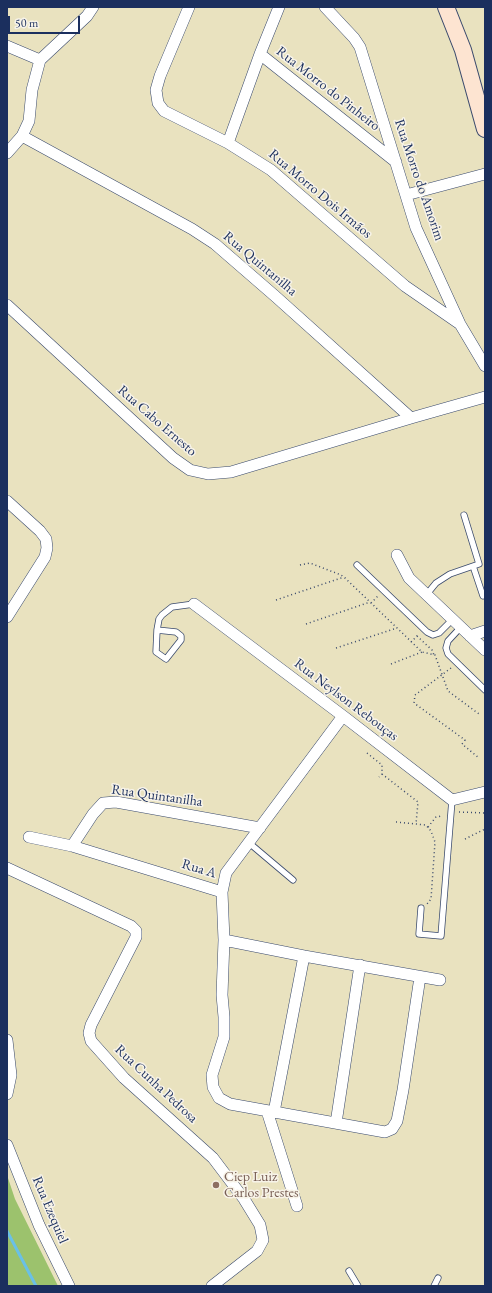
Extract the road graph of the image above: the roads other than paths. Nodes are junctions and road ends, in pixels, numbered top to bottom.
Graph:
1 (93, 7) edge
2 (189, 7) edge
3 (279, 7) edge
4 (324, 7) edge
5 (446, 7) edge
6 (7, 46) edge
7 (260, 54) junction
8 (40, 60) junction
9 (485, 129) edge
10 (22, 136) junction
11 (228, 144) junction
12 (7, 154) edge
13 (396, 162) junction
14 (485, 174) edge
15 (406, 195) junction
16 (7, 305) edge
17 (460, 324) junction
18 (485, 366) edge
19 (485, 397) edge
20 (411, 418) junction
21 (7, 502) edge
22 (464, 515) dead end
23 (397, 555) dead end
24 (357, 565) dead end
25 (473, 566) junction
26 (426, 594) junction
27 (483, 596) dead end
28 (194, 604) joint
29 (7, 617) edge
30 (453, 619) junction
31 (461, 627) junction
32 (157, 630) junction
33 (485, 631) edge
34 (470, 636) junction
35 (485, 650) edge
36 (485, 690) edge
37 (343, 716) junction
38 (484, 793) edge
39 (452, 800) junction
40 (260, 828) junction
41 (29, 837) dead end
42 (248, 842) junction
43 (72, 846) junction
44 (7, 868) edge
45 (293, 880) dead end
46 (222, 892) junction
47 (421, 908) road end
48 (224, 940) junction
49 (304, 956) junction
50 (360, 966) junction
51 (420, 977) junction
52 (440, 980) dead end
53 (7, 1040) edge
54 (7, 1094) edge
55 (270, 1111) junction
56 (336, 1123) junction
57 (7, 1145) edge
58 (297, 1206) dead end
59 (349, 1271) dead end
60 (438, 1278) dead end
61 (69, 1286) edge
62 (212, 1286) edge
63 (358, 1286) edge
64 (434, 1286) edge

1 - 8 street
2 - 11 street, Rua Morro Dois Irmãos
3 - 7 street
4 - 13 street, Rua Morro do Amorim
5 - 9 main road
6 - 8 street
7 - 11 street
7 - 13 street, Rua Morro do Pinheiro
8 - 10 street
10 - 12 street
10 - 20 street, Rua Quintanilha
11 - 17 street, Rua Morro Dois Irmãos
13 - 15 street, Rua Morro do Amorim
14 - 15 street
15 - 17 street, Rua Morro do Amorim
16 - 20 street, Rua Cabo Ernesto
17 - 18 street, Rua Morro do Amorim
19 - 20 street
21 - 29 street
22 - 25 lane
23 - 26 street
24 - 30 lane
25 - 26 lane
25 - 27 lane
26 - 30 street
28 - 32 lane
28 - 37 street, Rua Neylson Rebouças
30 - 31 street
31 - 34 street
31 - 36 lane
32 - 32 lane
33 - 34 street
34 - 35 street
37 - 39 street, Rua Neylson Rebouças
37 - 40 street, Rua A
38 - 39 street
39 - 47 lane
40 - 42 street, Rua A
40 - 43 street, Rua Quintanilha
41 - 43 street, Rua A
42 - 45 lane
42 - 46 street, Rua A
43 - 46 street, Rua A
44 - 62 street, Rua Cunha Pedrosa
46 - 48 street
48 - 49 street
48 - 55 street
49 - 50 street
49 - 55 street
50 - 51 street
50 - 56 street
51 - 52 street
51 - 56 street
53 - 54 street
55 - 56 street
55 - 58 street
57 - 61 street, Rua Ezequiel
59 - 63 lane
60 - 64 lane

